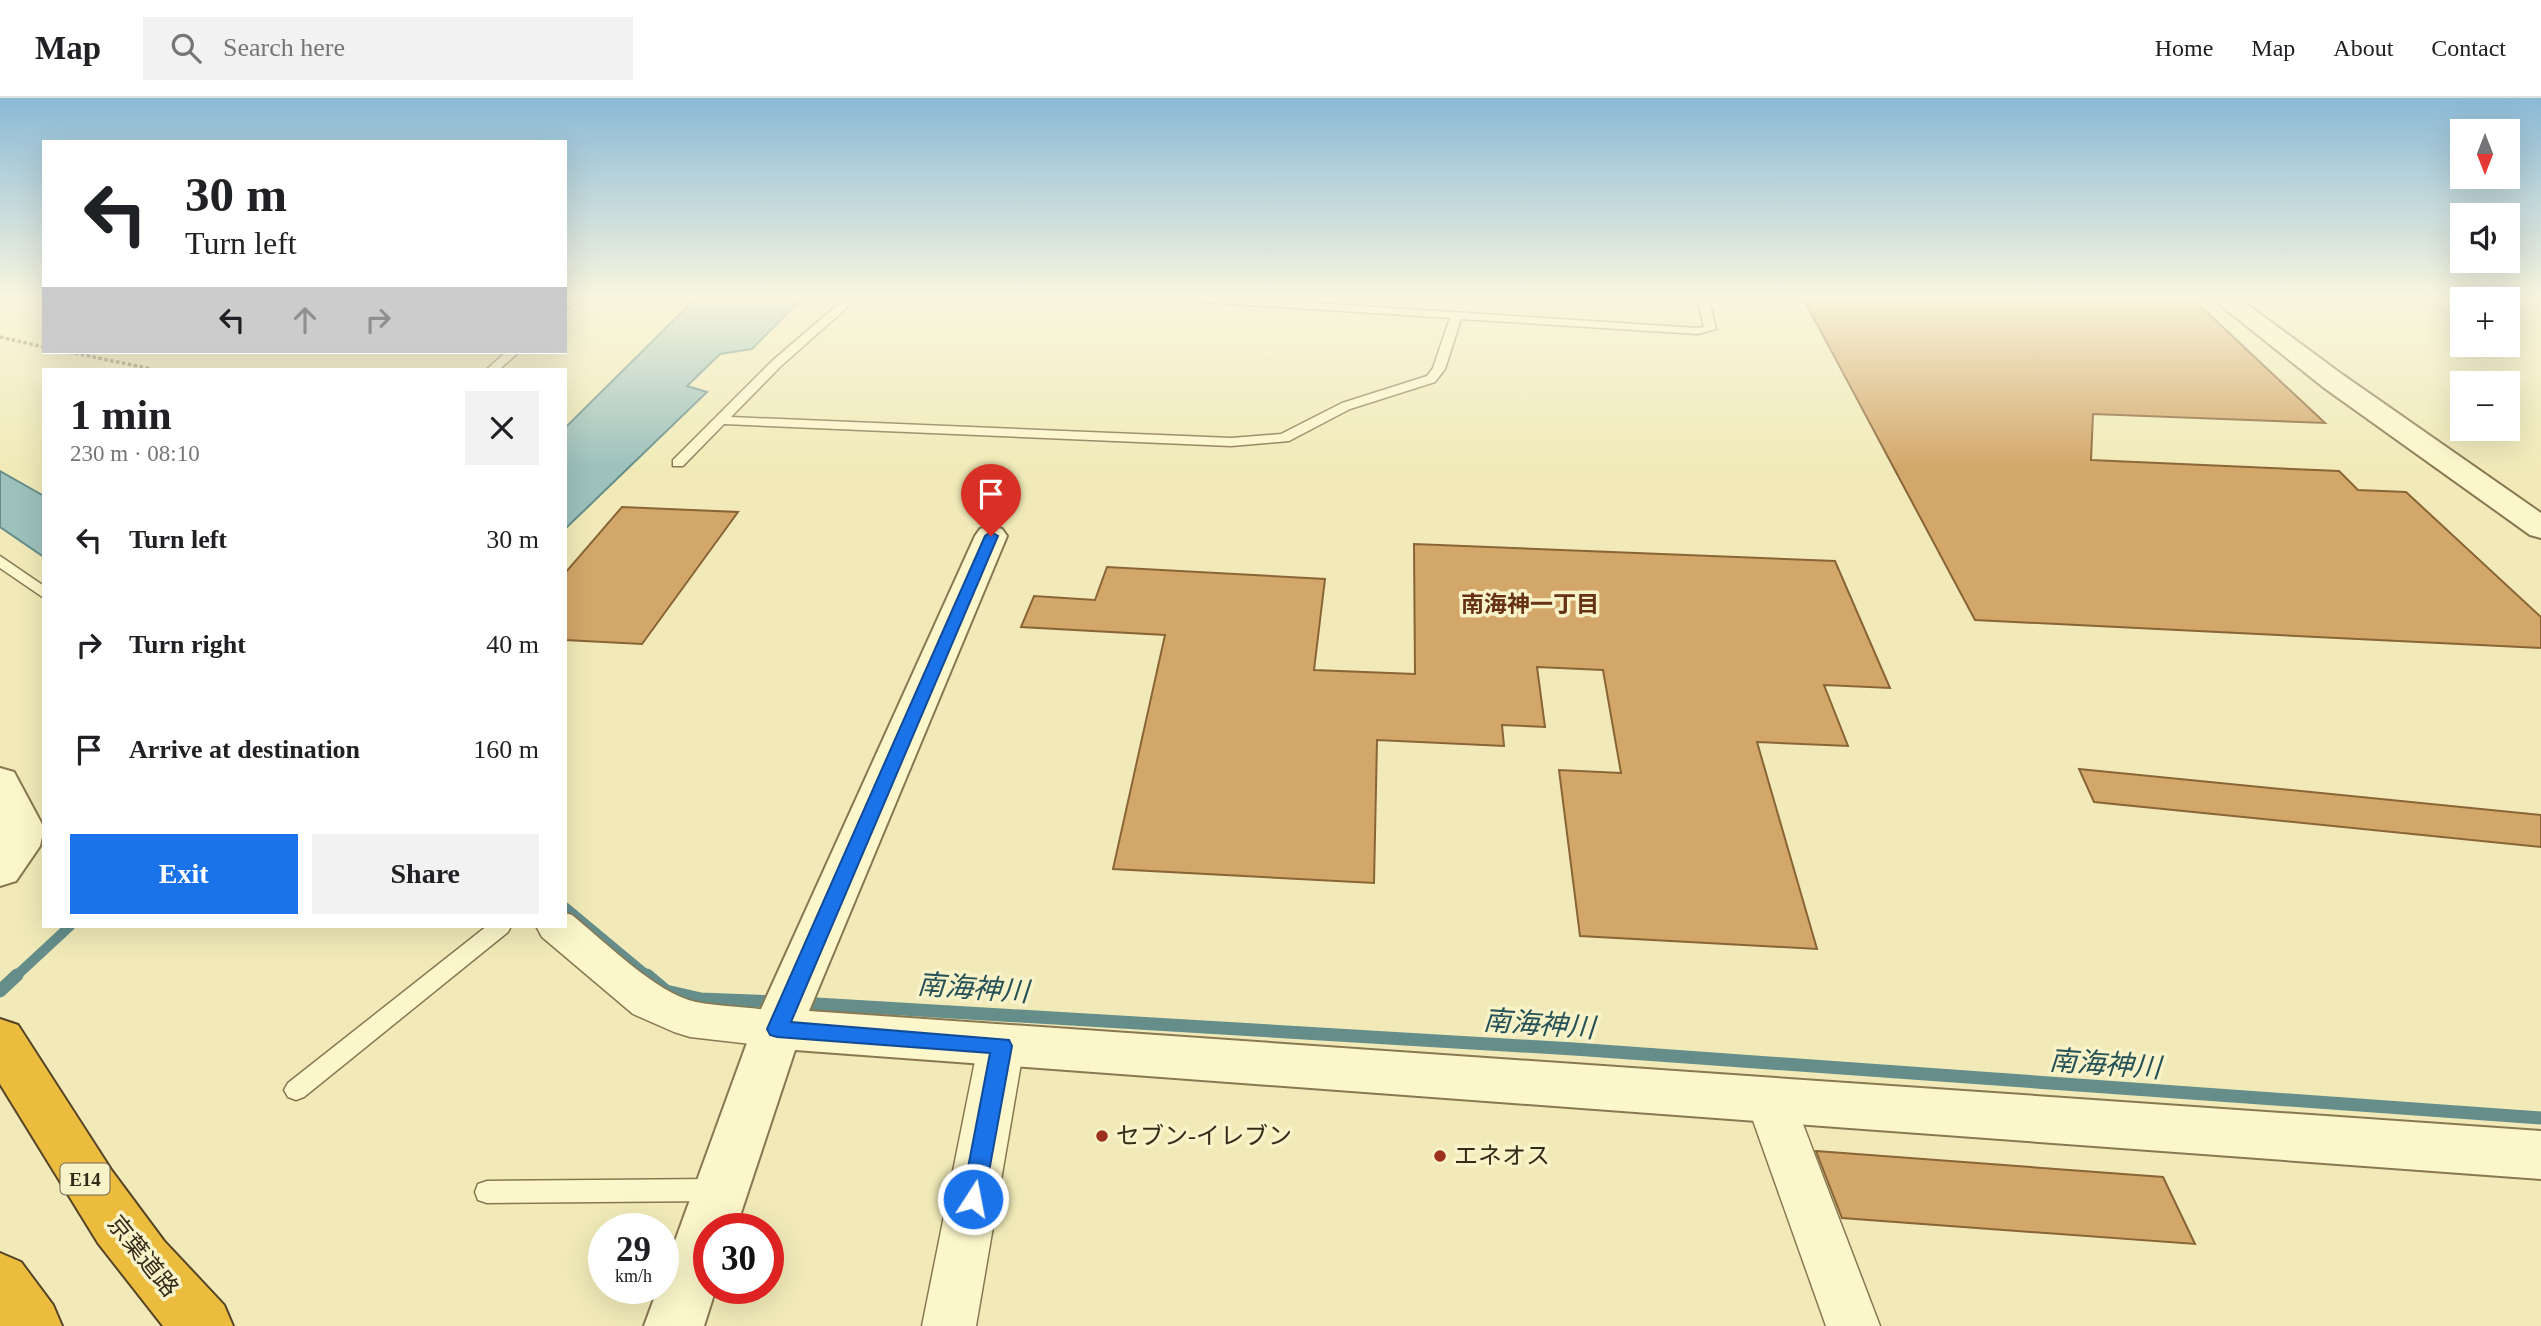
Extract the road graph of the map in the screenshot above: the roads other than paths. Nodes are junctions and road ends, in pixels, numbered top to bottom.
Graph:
1 (787, 353) edge
2 (1444, 353) edge
3 (2297, 353) edge
4 (511, 354) edge
5 (494, 368) edge
6 (720, 420) junction
7 (678, 463) dead end
8 (2541, 528) edge
9 (991, 536) dead end
10 (0, 561) edge
11 (42, 592) edge
12 (0, 782) edge
13 (33, 832) edge
14 (0, 870) edge
15 (498, 928) edge
16 (559, 928) edge
17 (777, 1029) junction
18 (0, 1039) edge
19 (1002, 1046) junction
20 (296, 1090) dead end
21 (1769, 1098) junction
22 (2541, 1155) edge
23 (721, 1190) junction
24 (487, 1192) dead end
25 (0, 1281) edge
26 (194, 1317) edge
27 (32, 1326) edge
28 (674, 1326) edge
29 (949, 1326) edge
30 (1853, 1326) edge

1 - 6 lane
2 - 6 lane
3 - 8 street
4 - 5 lane
6 - 7 lane
9 - 17 street
10 - 11 lane
12 - 13 street
13 - 14 street
15 - 20 lane
16 - 17 street
17 - 19 street
17 - 23 street
18 - 26 highway, 京葉道路 / E14
19 - 21 street
19 - 29 street
21 - 22 street
21 - 30 street
23 - 24 lane
23 - 28 street
25 - 27 highway

